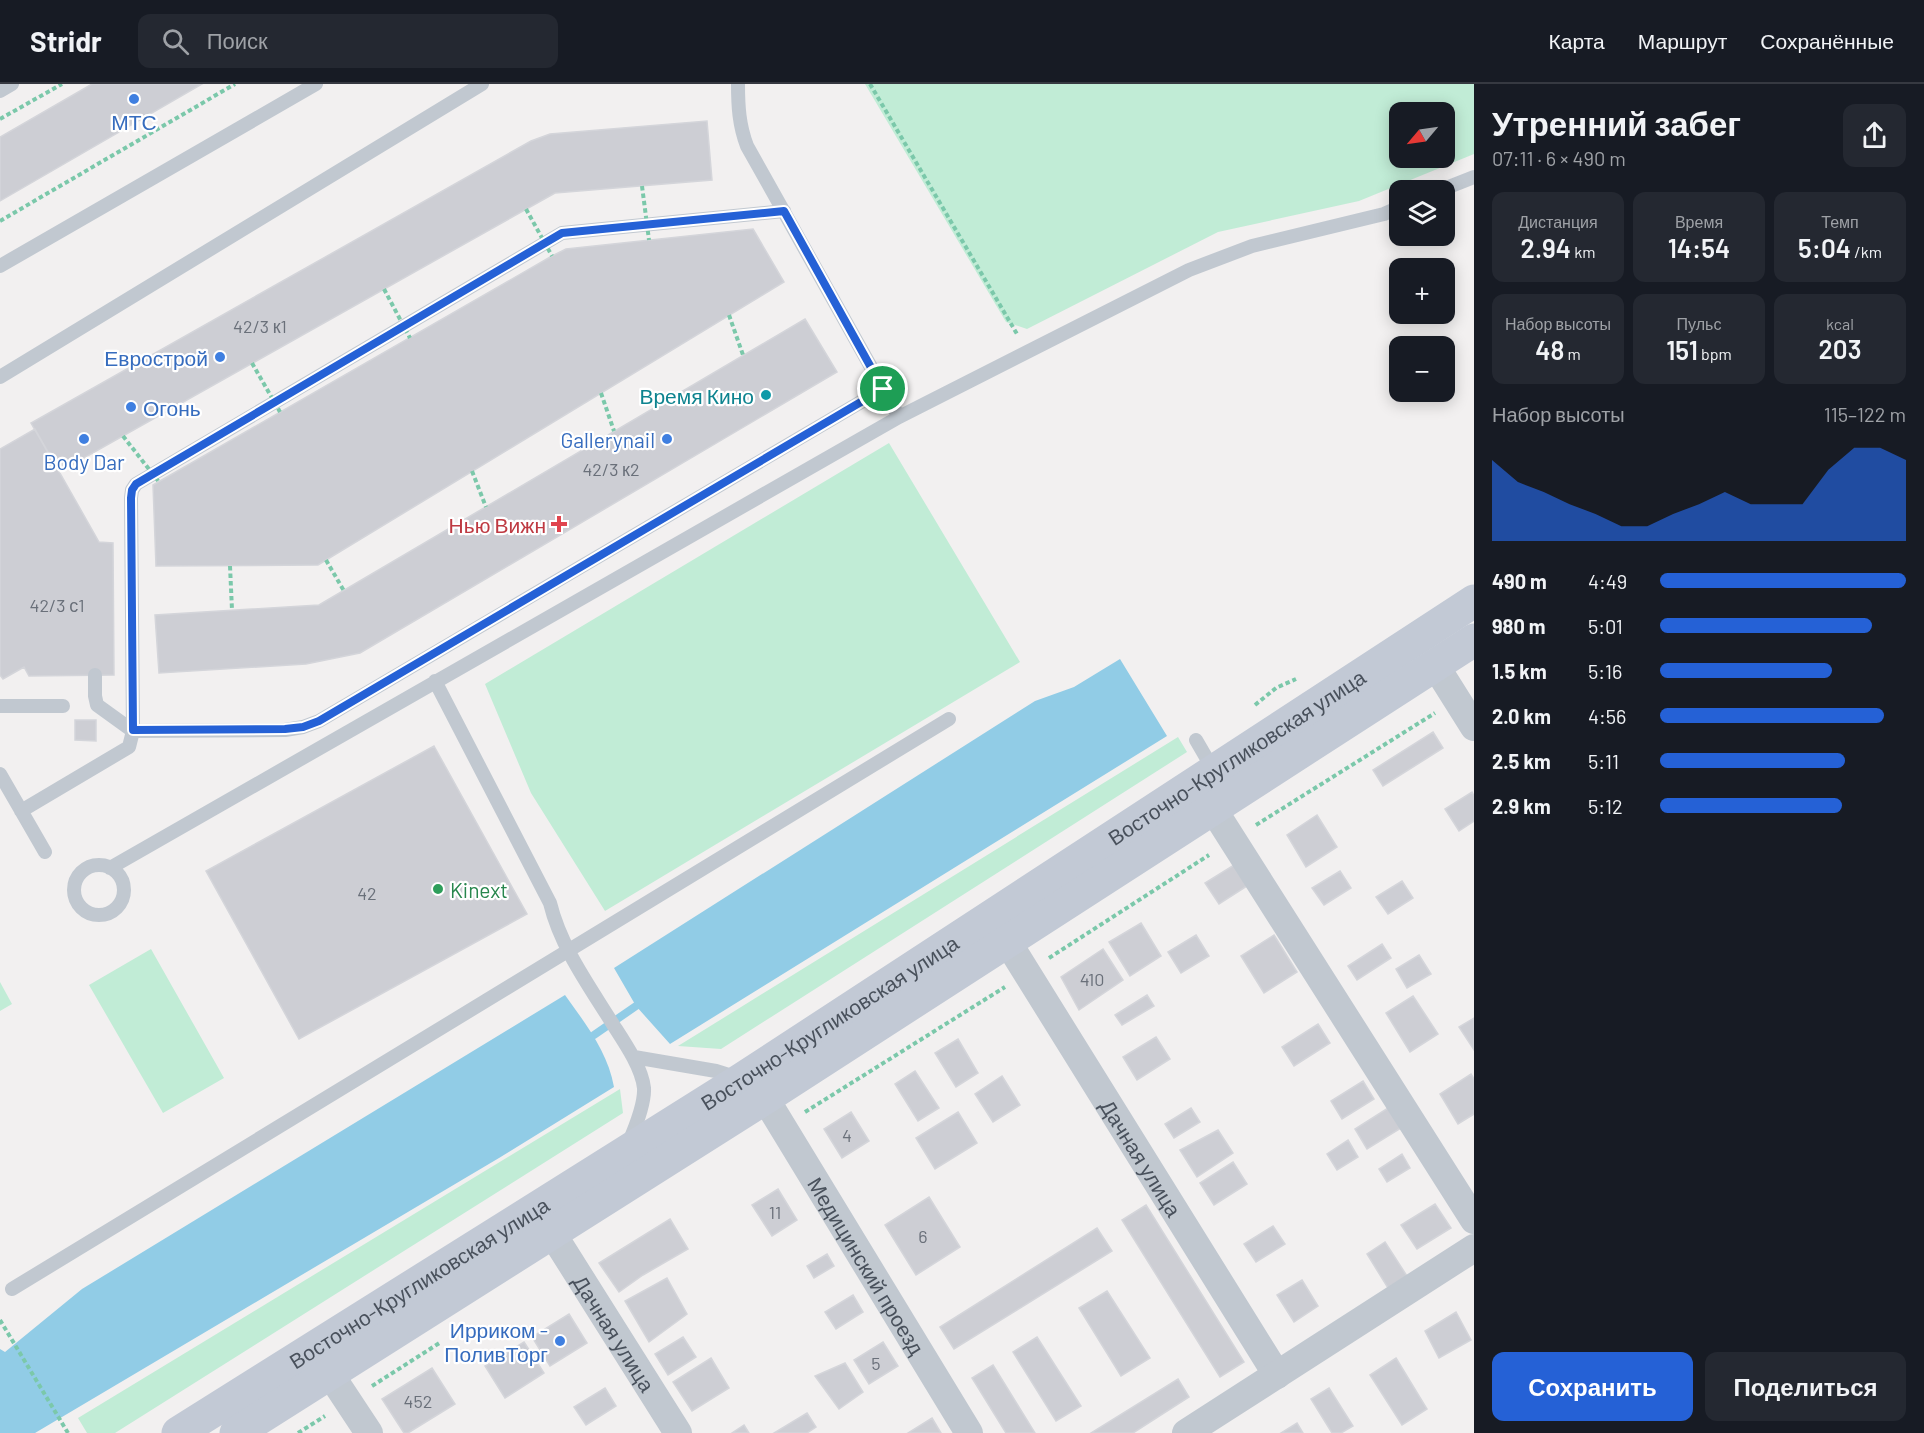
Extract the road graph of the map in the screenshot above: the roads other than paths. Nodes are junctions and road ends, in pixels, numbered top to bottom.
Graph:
1 (12, 84) edge
2 (316, 84) edge
3 (482, 84) edge
4 (738, 84) edge
5 (298, 88) edge
6 (0, 91) edge
7 (1474, 177) edge
8 (1455, 184) edge
9 (784, 211) junction
10 (1389, 212) edge
11 (0, 266) edge
12 (0, 377) edge
13 (883, 389) junction
14 (899, 417) junction
15 (1474, 602) edge
16 (1474, 640) edge
17 (1435, 665) junction
18 (95, 675) dead end
19 (435, 681) junction
20 (0, 706) edge
21 (63, 706) dead end
22 (949, 719) dead end
23 (1474, 728) edge
24 (133, 730) junction
25 (1196, 740) dead end
26 (1214, 771) junction
27 (0, 774) edge
28 (1213, 809) junction
29 (21, 811) junction
30 (45, 852) dead end
31 (110, 868) dead end
32 (1007, 941) junction
33 (568, 951) junction
34 (634, 1058) junction
35 (753, 1089) junction
36 (627, 1150) junction
37 (1474, 1220) edge
38 (552, 1233) junction
39 (1474, 1248) edge
40 (12, 1289) dead end
41 (330, 1374) junction
42 (1277, 1375) junction
43 (178, 1433) edge
44 (236, 1433) edge
45 (369, 1433) edge
46 (678, 1433) edge
47 (969, 1433) edge
48 (1186, 1433) edge

1 - 6 lane
2 - 5 lane
3 - 12 lane
4 - 9 lane
5 - 11 lane
7 - 8 lane
9 - 13 lane
9 - 24 lane
10 - 14 lane
13 - 14 lane
13 - 24 lane
14 - 19 lane
15 - 26 main road, Восточно-Кругликовская улица
16 - 17 main road, Восточно-Кругликовская улица
17 - 23 street
17 - 28 main road, Восточно-Кругликовская улица
18 - 24 lane
19 - 31 lane
19 - 33 lane
20 - 21 lane
22 - 33 lane
24 - 29 lane
25 - 26 lane
26 - 35 main road, Восточно-Кругликовская улица
27 - 29 lane
28 - 32 main road, Восточно-Кругликовская улица
28 - 37 street
29 - 30 lane
32 - 35 main road, Восточно-Кругликовская улица
32 - 42 street, Дачная улица
33 - 34 lane
33 - 40 lane
34 - 35 lane
34 - 36 lane
35 - 36 main road, Восточно-Кругликовская улица
35 - 38 main road, Восточно-Кругликовская улица
35 - 47 street, Медицинский проезд
36 - 43 main road, Восточно-Кругликовская улица
38 - 41 main road, Восточно-Кругликовская улица
38 - 46 street, Дачная улица
39 - 42 street
41 - 44 main road, Восточно-Кругликовская улица
41 - 45 street
42 - 48 street

